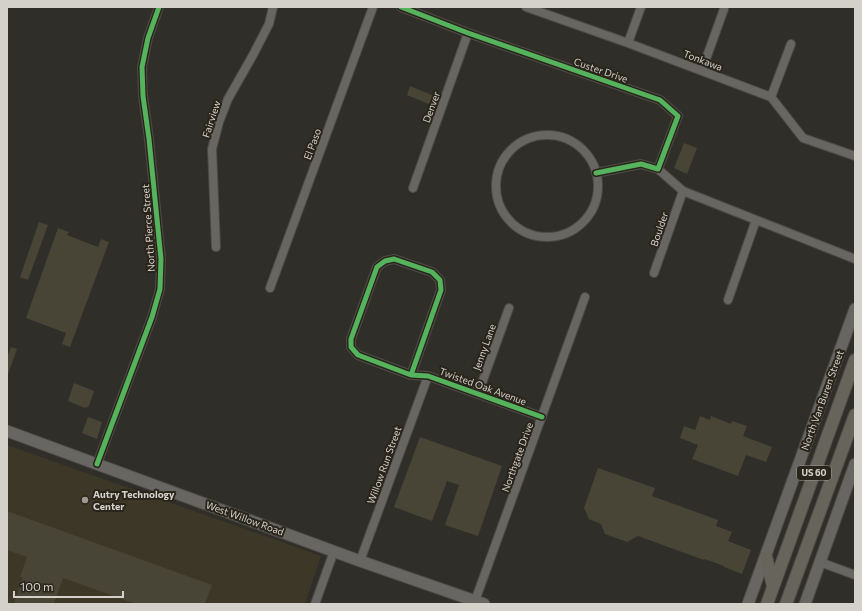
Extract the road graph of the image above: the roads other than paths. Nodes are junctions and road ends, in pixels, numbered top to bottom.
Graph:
1 (159, 7) edge
2 (273, 7) edge
3 (373, 7) edge
4 (401, 7) edge
5 (526, 7) edge
6 (641, 7) edge
7 (724, 9) dead end
8 (468, 33) junction
9 (628, 43) junction
10 (791, 44) dead end
11 (702, 70) junction
12 (771, 97) junction
13 (855, 156) edge
14 (658, 169) junction
15 (596, 173) junction
16 (413, 188) dead end
17 (682, 191) junction
18 (756, 220) junction
19 (216, 247) dead end
20 (855, 259) edge
21 (654, 273) dead end
22 (270, 288) dead end
23 (585, 297) dead end
24 (728, 300) dead end
25 (509, 308) dead end
26 (855, 308) edge
27 (855, 360) edge
28 (411, 375) junction
29 (428, 376) junction
30 (478, 394) junction
31 (855, 415) edge
32 (542, 417) junction
33 (7, 430) edge
34 (97, 464) junction
35 (855, 464) edge
36 (334, 551) junction
37 (766, 557) junction
38 (360, 560) junction
39 (820, 562) junction
40 (855, 575) edge
41 (773, 586) junction
42 (480, 602) edge
43 (315, 604) edge
44 (748, 604) edge
45 (767, 604) edge
46 (786, 604) edge
47 (805, 604) edge

1 - 34 street, North Pierce Street
2 - 19 street, Fairview
3 - 22 street, El Paso
4 - 8 street, Custer Drive
5 - 9 street, Tonkawa
6 - 9 street
7 - 11 street
8 - 14 street, Custer Drive
8 - 16 street, Denver
9 - 11 street, Tonkawa
10 - 12 street
11 - 12 street, Tonkawa
12 - 13 street
14 - 15 street
14 - 17 street
15 - 15 street
17 - 18 street
17 - 21 street, Boulder
18 - 20 street
18 - 24 street
23 - 32 street, Northgate Drive
25 - 30 street, Jenny Lane
26 - 37 main road, North Van Buren Street
27 - 41 main road, US 60
28 - 28 street, Twisted Oak Avenue
28 - 29 street, Twisted Oak Avenue
29 - 30 street, Twisted Oak Avenue
29 - 38 street, Willow Run Street
30 - 32 street, Twisted Oak Avenue
31 - 46 main road, US 60
32 - 42 street, Northgate Drive
33 - 34 main road, West Willow Road
34 - 36 main road, West Willow Road
35 - 39 main road
36 - 38 main road, West Willow Road
36 - 43 street
37 - 41 main road
37 - 44 main road, North Van Buren Street
38 - 42 main road, West Willow Road
39 - 40 street
39 - 47 main road
41 - 45 main road, US 60

